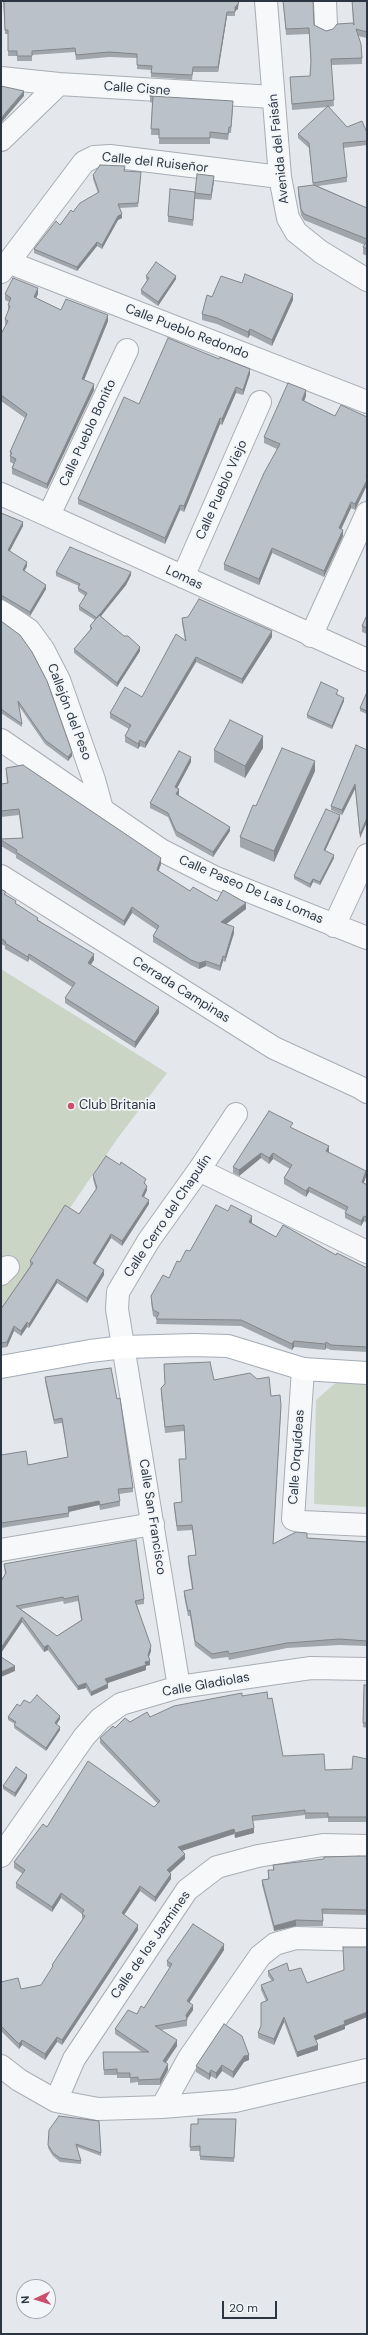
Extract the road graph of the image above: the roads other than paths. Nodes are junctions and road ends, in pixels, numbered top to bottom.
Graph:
1 (266, 1) edge
2 (325, 1) edge
3 (326, 25) dead end
4 (1, 78) edge
5 (59, 84) junction
6 (273, 97) junction
7 (1, 140) edge
8 (280, 177) junction
9 (4, 267) edge
10 (367, 280) edge
11 (127, 350) dead end
12 (260, 402) dead end
13 (367, 402) edge
14 (1, 494) edge
15 (367, 513) edge
16 (49, 515) junction
17 (183, 577) junction
18 (1, 611) edge
19 (311, 636) junction
20 (367, 660) edge
21 (1, 740) edge
22 (102, 809) junction
23 (367, 855) edge
24 (1, 876) edge
25 (334, 926) junction
26 (367, 938) edge
27 (367, 1092) edge
28 (236, 1114) dead end
29 (200, 1170) junction
30 (367, 1252) edge
31 (124, 1347) junction
32 (1, 1367) edge
33 (303, 1369) junction
34 (367, 1373) edge
35 (153, 1524) junction
36 (367, 1525) edge
37 (1, 1550) edge
38 (367, 1669) edge
39 (179, 1687) junction
40 (367, 1846) edge
41 (1, 1856) edge
42 (367, 1940) edge
43 (1, 2066) edge
44 (367, 2070) edge
45 (56, 2101) junction
46 (162, 2107) junction

1 - 6 street, Avenida del Faisán
2 - 3 street
4 - 5 street, Calle Cisne
5 - 6 street, Calle Cisne
5 - 7 street
6 - 8 street, Avenida del Faisán
8 - 9 street, Calle del Ruiseñor
8 - 10 street, Avenida del Faisán
9 - 13 street, Calle Pueblo Redondo
11 - 16 street, Calle Pueblo Bonito
12 - 17 street, Calle Pueblo Viejo
14 - 16 street, Lomas
15 - 19 street
16 - 17 street, Lomas
17 - 19 street, Lomas
18 - 22 street, Callejón del Peso
19 - 20 street, Lomas
21 - 22 street, Calle Paseo De Las Lomas
22 - 25 street, Calle Paseo De Las Lomas
23 - 25 street
24 - 27 street, Cerrada Campinas
25 - 26 street, Calle Paseo De Las Lomas
28 - 29 street, Calle Cerro del Chapulín
29 - 30 street
29 - 31 street, Calle Cerro del Chapulín
31 - 32 main road
31 - 33 main road
31 - 35 street, Calle San Francisco
33 - 34 main road
33 - 36 street, Calle Orquídeas
35 - 37 street
35 - 39 street, Calle San Francisco
38 - 39 street, Calle Gladiolas
39 - 41 street, Calle Gladiolas
40 - 45 street, Calle de los Jazmines
42 - 46 street
43 - 45 street
44 - 46 street
45 - 46 street

